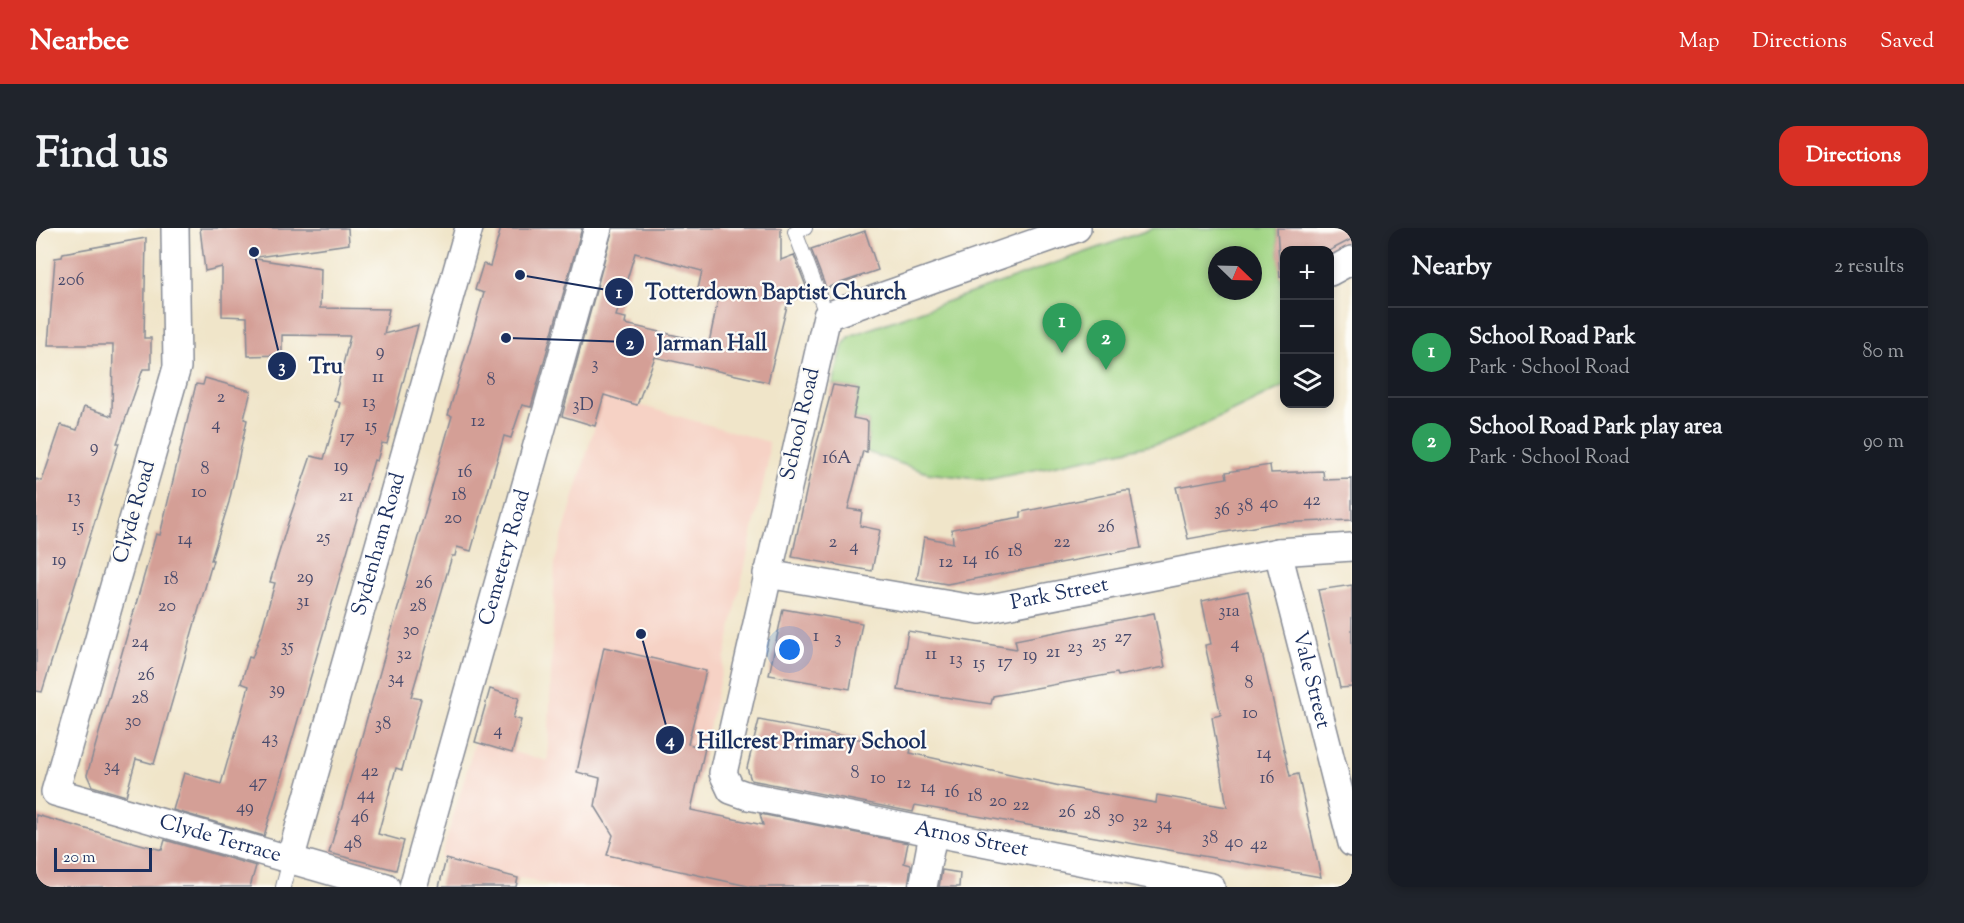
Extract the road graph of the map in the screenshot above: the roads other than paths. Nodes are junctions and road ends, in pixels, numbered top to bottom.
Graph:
1 (175, 228) edge
2 (469, 228) edge
3 (598, 228) edge
4 (805, 228) edge
5 (1077, 228) edge
6 (1352, 260) edge
7 (1334, 269) edge
8 (827, 316) junction
9 (1352, 547) edge
10 (1278, 552) junction
11 (767, 574) junction
12 (731, 790) joint
13 (55, 792) joint
14 (933, 834) junction
15 (1352, 843) edge
16 (290, 860) junction
17 (416, 877) edge
18 (283, 887) edge
19 (386, 887) edge
20 (923, 887) edge
21 (1211, 887) edge

1 - 13 street, Clyde Road
2 - 16 street, Sydenham Road
3 - 17 street, Cemetery Road
4 - 8 lane
5 - 8 street
6 - 7 street
8 - 11 street, School Road
9 - 10 street, Park Street
10 - 11 street, Park Street
10 - 15 street, Vale Street
11 - 12 street, School Road
12 - 14 street, Arnos Street
13 - 16 street, Clyde Terrace
14 - 20 street
14 - 21 street, Arnos Street
16 - 18 lane
16 - 19 street, Clyde Terrace

